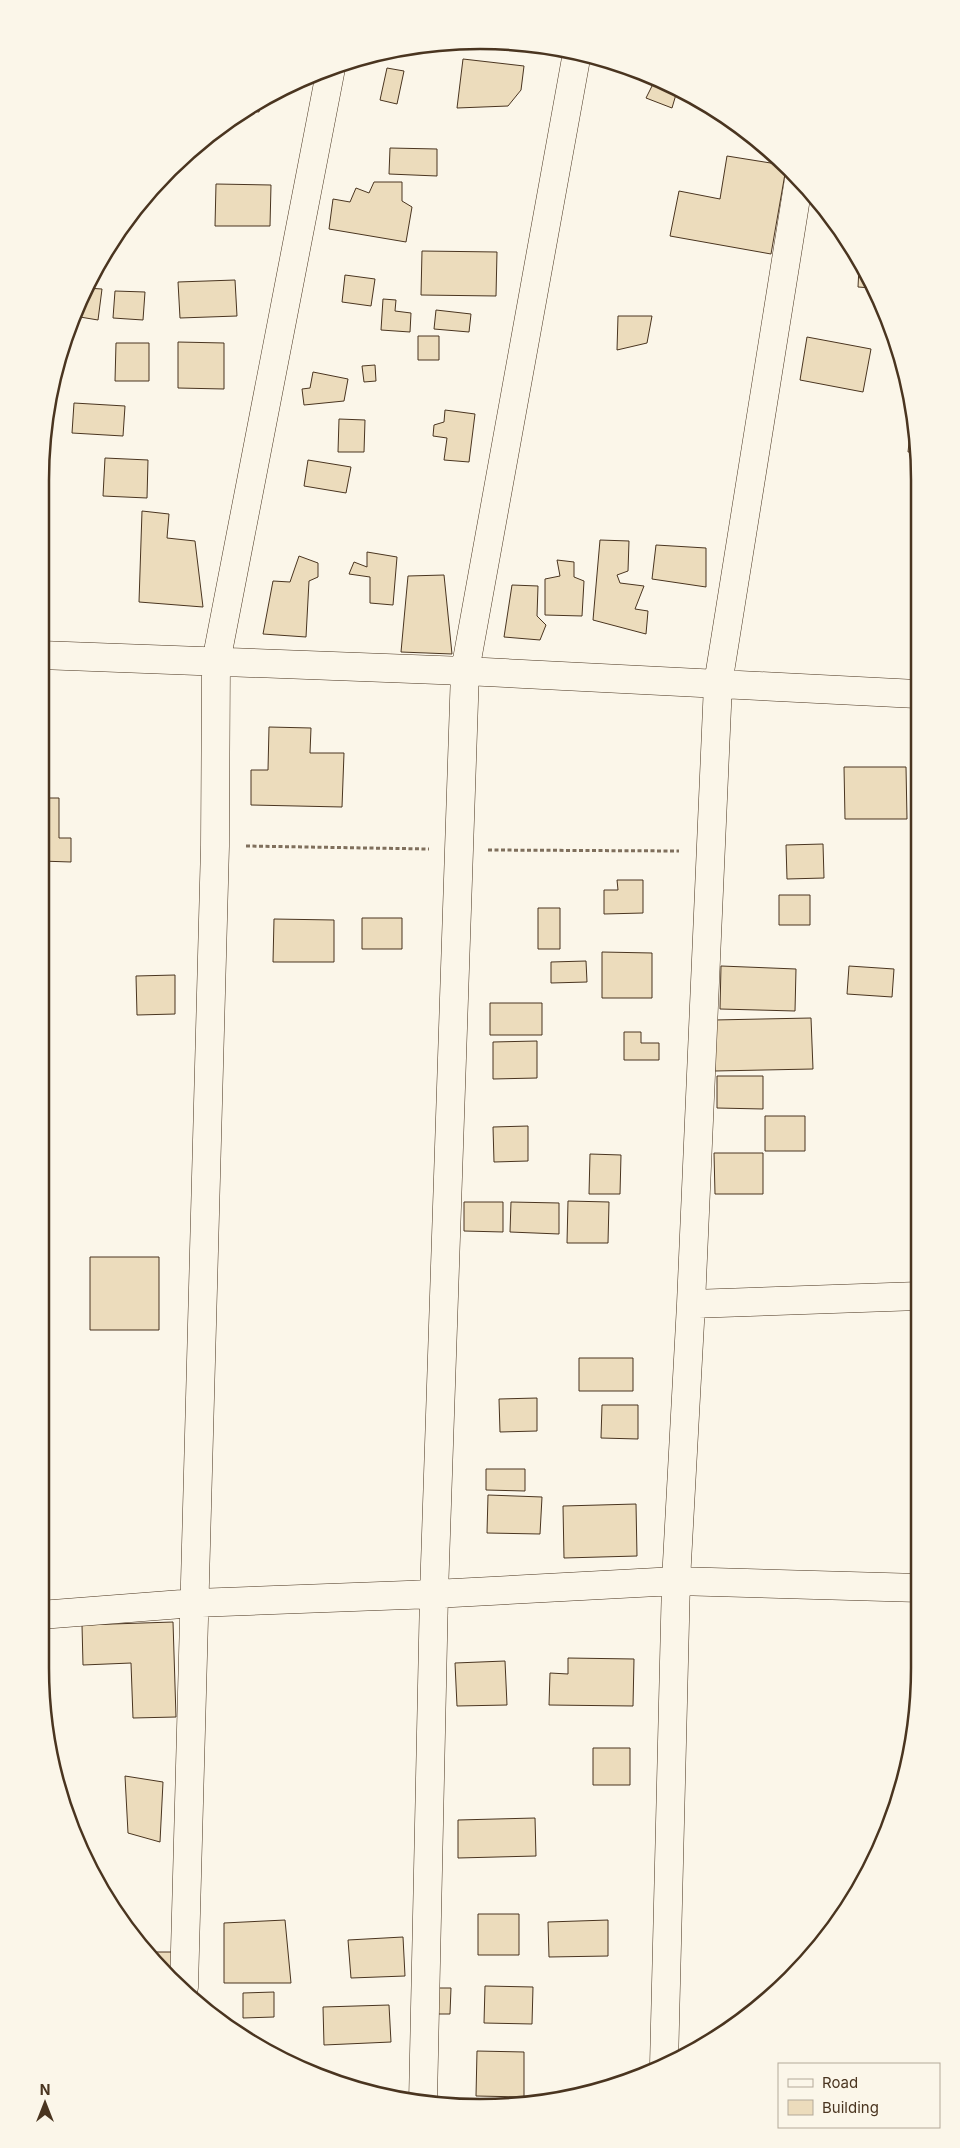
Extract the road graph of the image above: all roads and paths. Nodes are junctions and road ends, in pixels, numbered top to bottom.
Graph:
1 (576, 60) edge
2 (329, 76) edge
3 (797, 188) edge
4 (49, 655) edge
5 (216, 662) junction
6 (465, 672) junction
7 (718, 684) junction
8 (911, 694) edge
9 (911, 1296) edge
10 (690, 1304) junction
11 (676, 1581) junction
12 (911, 1588) edge
13 (434, 1594) junction
14 (195, 1603) junction
15 (49, 1614) edge
16 (184, 1981) edge
17 (664, 2058) edge
18 (423, 2096) edge

1 - 6 street
2 - 5 street
3 - 7 street
4 - 5 street
5 - 6 street
5 - 14 street
6 - 7 street
6 - 13 street
7 - 8 street
7 - 10 street
9 - 10 street
10 - 11 street
11 - 12 street
11 - 13 street
11 - 17 street
13 - 14 street
13 - 18 street
14 - 15 street
14 - 16 street

